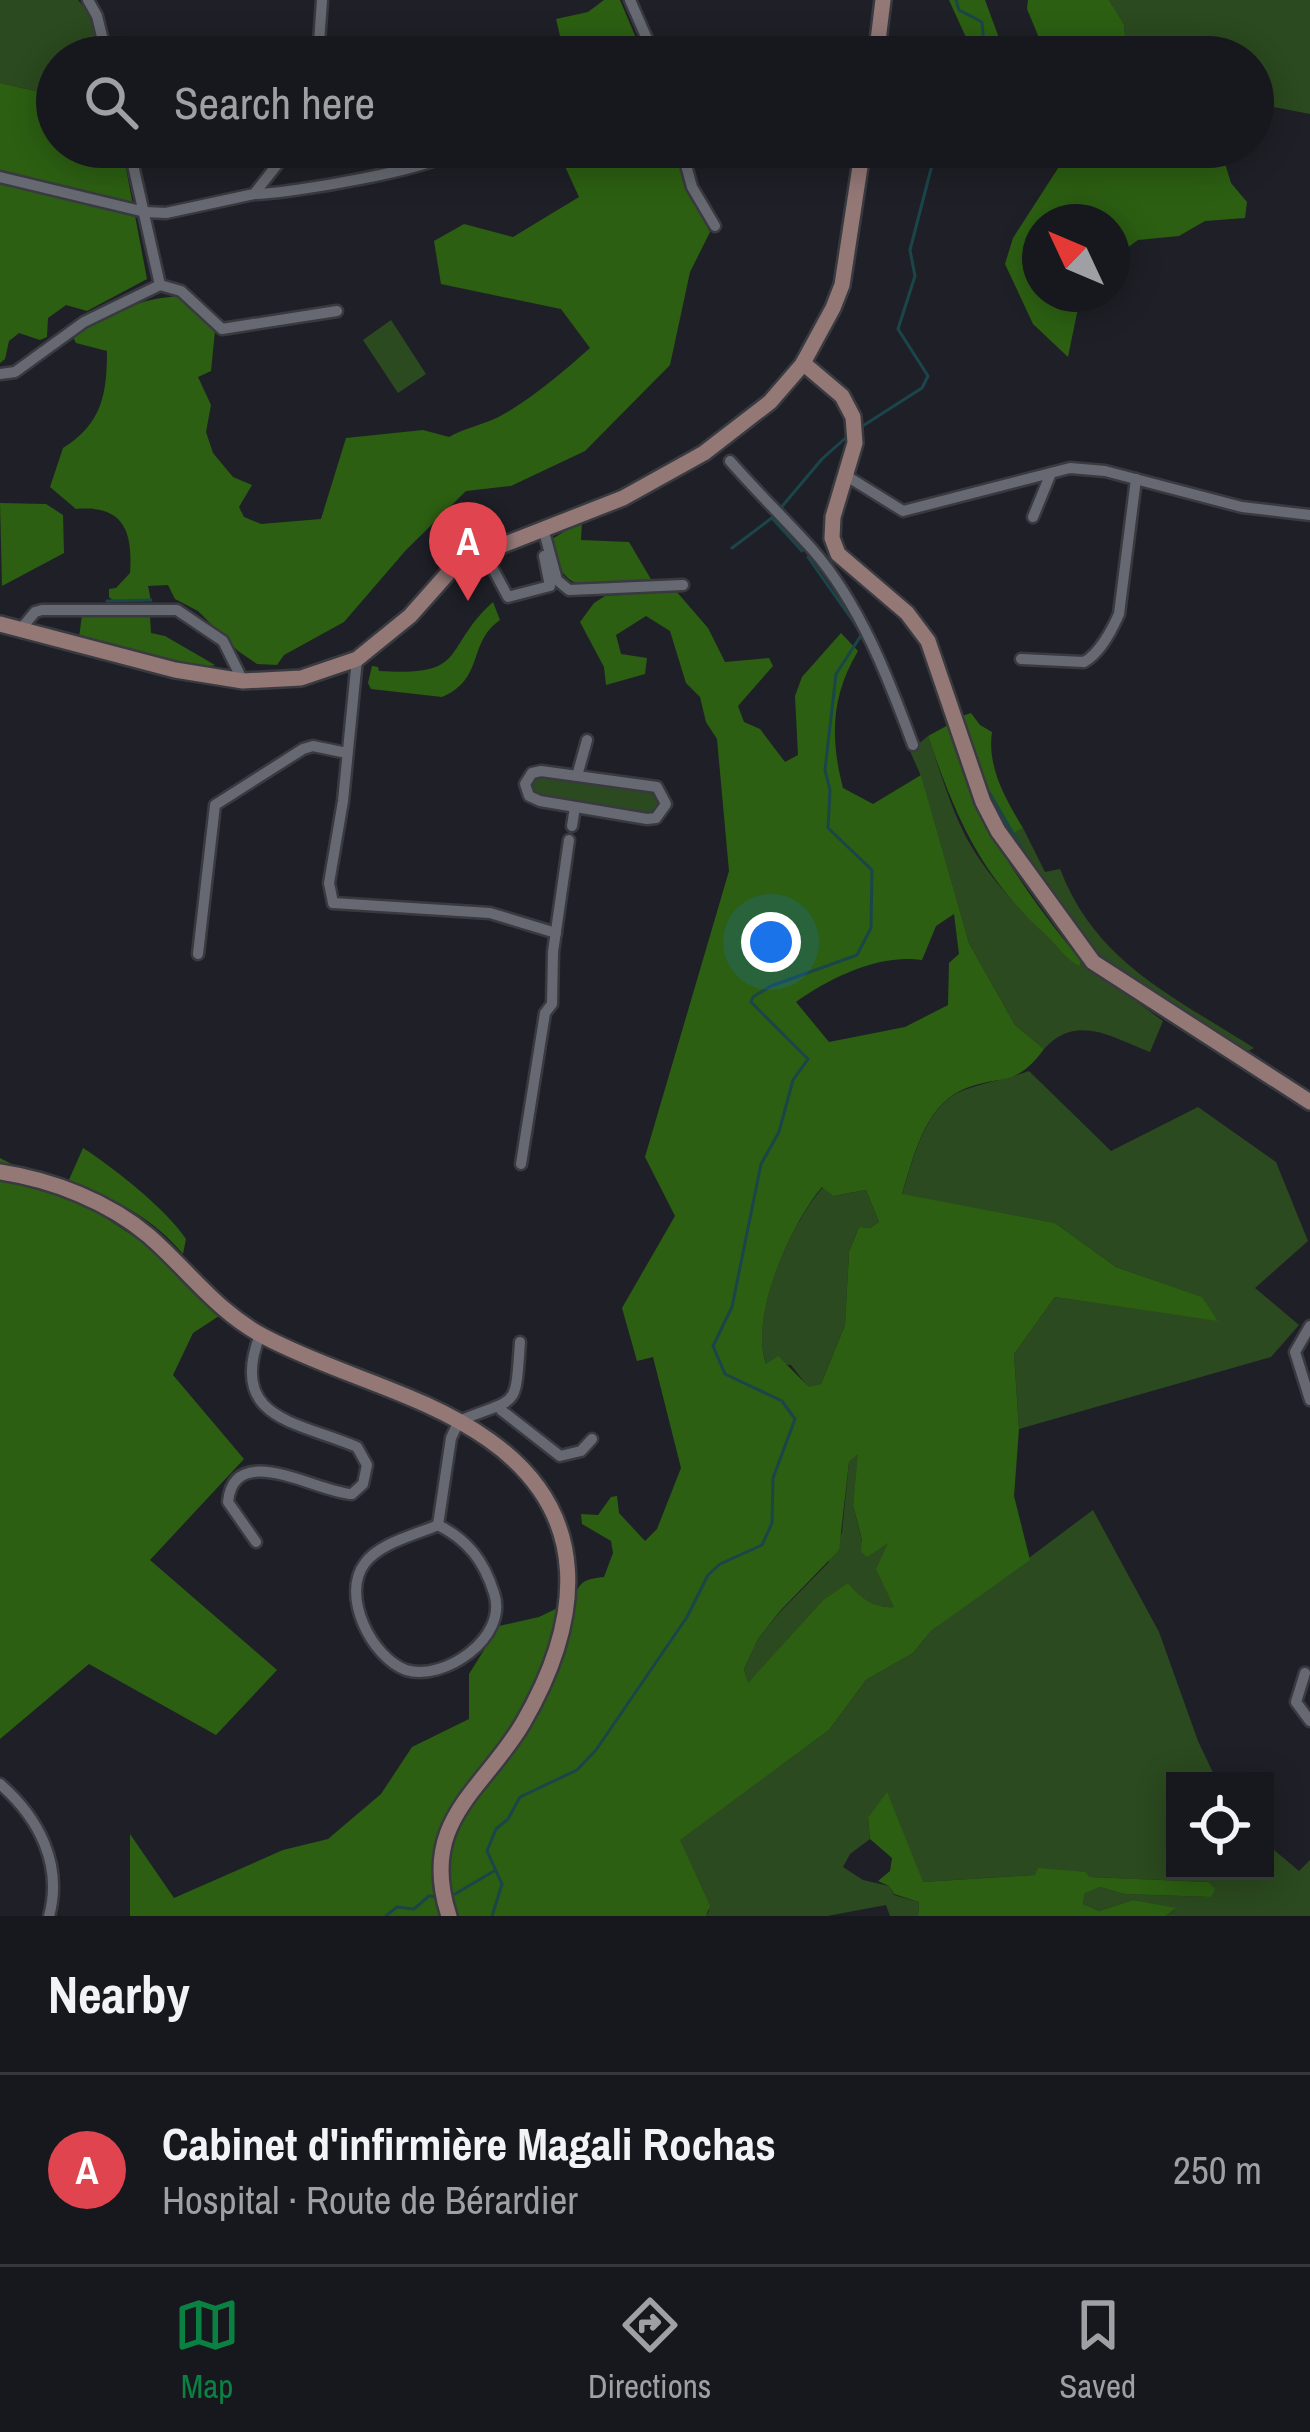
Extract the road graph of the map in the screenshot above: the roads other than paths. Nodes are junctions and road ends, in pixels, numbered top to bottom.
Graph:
1 (88, 0) edge
2 (322, 0) edge
3 (630, 0) edge
4 (883, 0) edge
5 (102, 36) edge
6 (319, 36) edge
7 (646, 36) edge
8 (879, 36) edge
9 (134, 168) edge
10 (274, 168) edge
11 (402, 168) edge
12 (687, 168) edge
13 (860, 168) edge
14 (0, 177) edge
15 (254, 194) junction
16 (145, 212) junction
17 (715, 226) dead end
18 (160, 285) junction
19 (338, 311) dead end
20 (803, 363) junction
21 (0, 374) edge
22 (730, 461) dead end
23 (1051, 473) junction
24 (845, 476) junction
25 (1136, 478) junction
26 (1310, 515) edge
27 (1033, 517) dead end
28 (540, 530) junction
29 (834, 544) junction
30 (812, 549) junction
31 (484, 554) junction
32 (683, 585) dead end
33 (0, 624) edge
34 (20, 630) junction
35 (357, 659) junction
36 (1022, 659) dead end
37 (243, 681) junction
38 (587, 740) dead end
39 (913, 745) dead end
40 (347, 753) junction
41 (577, 776) junction
42 (574, 807) junction
43 (556, 933) junction
44 (198, 954) dead end
45 (1310, 1102) edge
46 (520, 1164) dead end
47 (0, 1172) edge
48 (1310, 1326) edge
49 (260, 1335) junction
50 (520, 1342) dead end
51 (1310, 1400) edge
52 (501, 1409) junction
53 (459, 1421) junction
54 (592, 1438) dead end
55 (438, 1525) junction
56 (256, 1542) dead end
57 (1305, 1673) dead end
58 (1310, 1721) edge
59 (0, 1784) edge
60 (49, 1916) edge
61 (449, 1916) edge

1 - 5 street
2 - 6 street
3 - 7 street
4 - 8 street
9 - 16 street
10 - 15 street
11 - 15 street
12 - 17 street
13 - 20 street
14 - 16 street
15 - 16 street
16 - 18 street
18 - 19 street
18 - 21 street
20 - 24 street
20 - 28 street
22 - 30 street
23 - 24 street
23 - 25 street
23 - 27 street
24 - 29 street
25 - 26 street
25 - 36 street
28 - 31 street
28 - 31 street
28 - 32 street
29 - 30 street
29 - 45 street
30 - 39 street
31 - 35 street
33 - 34 street
34 - 37 street
34 - 37 street
35 - 37 street
35 - 40 street
38 - 41 street
40 - 43 street
40 - 44 street
41 - 42 street
41 - 42 street
42 - 43 street
43 - 46 street
47 - 49 street
48 - 51 street
49 - 53 street
49 - 56 street
50 - 52 street
52 - 53 street
52 - 54 street
53 - 55 street
53 - 61 street
55 - 55 street
57 - 58 street
59 - 60 street

